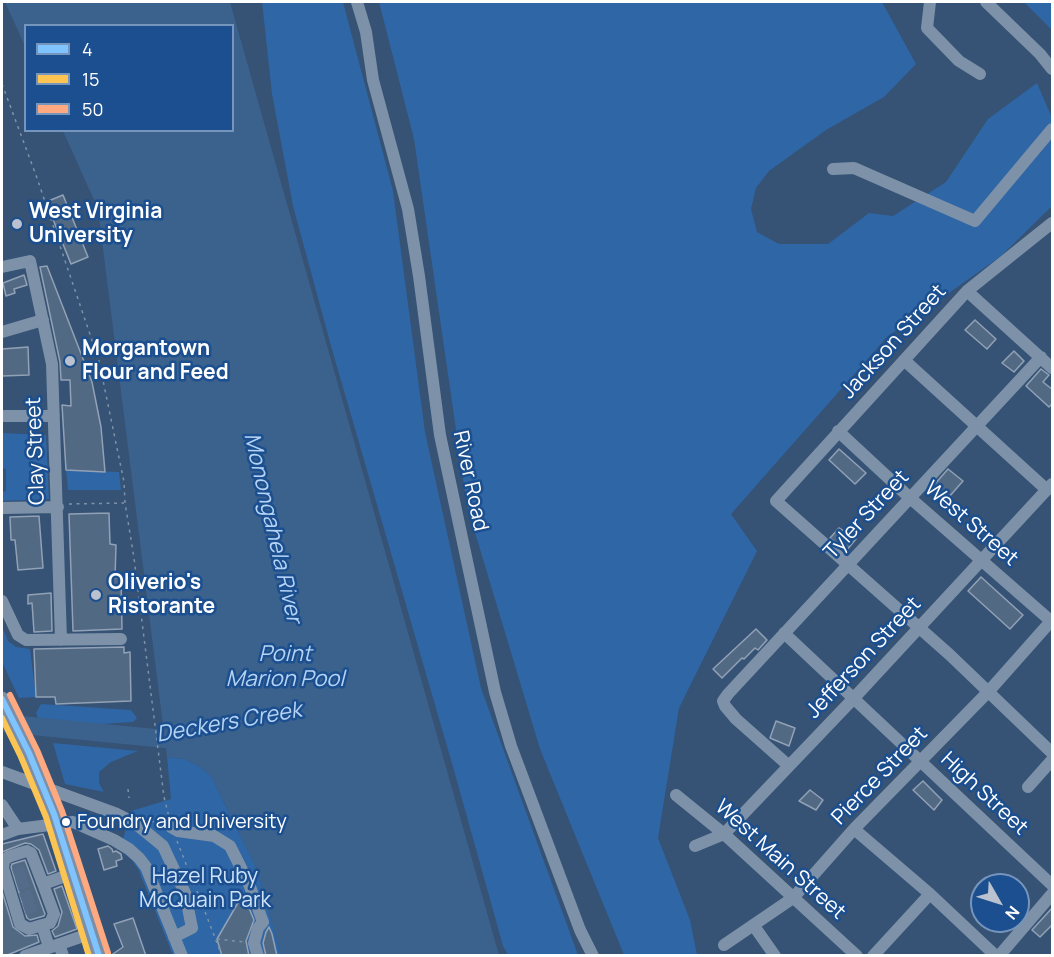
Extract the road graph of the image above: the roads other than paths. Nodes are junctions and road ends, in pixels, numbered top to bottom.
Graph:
1 (357, 2) edge
2 (930, 2) edge
3 (986, 2) edge
4 (1053, 69) edge
5 (980, 74) dead end
6 (1053, 129) edge
7 (833, 168) dead end
8 (1053, 223) edge
9 (2, 267) edge
10 (967, 291) junction
11 (43, 320) junction
12 (2, 332) edge
13 (1041, 357) junction
14 (904, 360) junction
15 (1053, 368) edge
16 (54, 416) junction
17 (2, 417) edge
18 (977, 425) junction
19 (838, 432) junction
20 (1050, 487) edge
21 (909, 497) junction
22 (58, 507) junction
23 (2, 508) edge
24 (982, 559) junction
25 (847, 565) junction
26 (2, 601) edge
27 (1052, 621) edge
28 (919, 627) junction
29 (784, 633) junction
30 (121, 639) dead end
31 (61, 640) junction
32 (989, 691) junction
33 (2, 699) edge
34 (853, 699) junction
35 (1053, 753) edge
36 (1053, 760) edge
37 (922, 762) junction
38 (789, 766) junction
39 (2, 772) edge
40 (1028, 787) dead end
41 (676, 795) dead end
42 (2, 805) edge
43 (57, 824) junction
44 (171, 827) road end
45 (854, 830) junction
46 (11, 832) edge
47 (724, 834) junction
48 (694, 846) dead end
49 (20, 853) junction
50 (74, 873) junction
51 (39, 885) junction
52 (1053, 885) edge
53 (930, 894) junction
54 (1053, 894) edge
55 (794, 898) junction
56 (42, 925) junction
57 (754, 926) junction
58 (92, 933) junction
59 (174, 937) junction
60 (724, 945) dead end
61 (57, 949) edge
62 (256, 949) edge
63 (25, 956) edge
64 (99, 956) edge
65 (182, 956) edge
66 (593, 956) edge
67 (774, 956) edge
68 (857, 956) edge
69 (873, 956) edge
70 (998, 956) edge

1 - 66 street, River Road
2 - 5 street
3 - 4 street
6 - 7 street
8 - 10 street, Jackson Street
9 - 11 street, Clay Street
10 - 13 street
10 - 14 street, Jackson Street
11 - 12 street
11 - 16 street, Clay Street
13 - 15 street
13 - 18 street, Tyler Street
14 - 18 street
14 - 19 street, Jackson Street
16 - 17 street
16 - 22 street, Clay Street
18 - 20 street
18 - 21 street, Tyler Street
19 - 21 street, West Street
19 - 25 street, Jackson Street
20 - 24 street, Jefferson Street
21 - 24 street, West Street
21 - 25 street, Tyler Street
22 - 23 street
22 - 31 street, Clay Street
24 - 27 street, West Street
24 - 28 street, Jefferson Street
25 - 28 street
25 - 29 street, Tyler Street
26 - 31 street
27 - 32 street, Pierce Street
28 - 32 street
28 - 34 street, Jefferson Street
29 - 34 street, High Street
29 - 38 street, Tyler Street
30 - 31 street
32 - 35 street
32 - 37 street, Pierce Street
33 - 43 main road, bridge
34 - 37 street, High Street
34 - 38 street, Jefferson Street
36 - 40 street
37 - 45 street, Pierce Street
37 - 52 street, High Street
38 - 47 street, Jefferson Street
39 - 59 street
41 - 47 street, West Main Street
42 - 46 street
43 - 46 street
43 - 50 main road
43 - 59 street
44 - 62 street
45 - 53 street
45 - 55 street, Pierce Street
46 - 49 street
47 - 48 street, Jefferson Street
47 - 55 street, West Main Street
49 - 51 street
49 - 56 street
50 - 51 street
50 - 58 main road
51 - 56 street
53 - 69 street
53 - 70 street
54 - 70 street
55 - 57 street, Pierce Street
55 - 68 street, West Main Street
56 - 61 street
57 - 60 street, Pierce Street
57 - 67 street
58 - 61 street
58 - 64 main road
59 - 65 street
61 - 63 street

